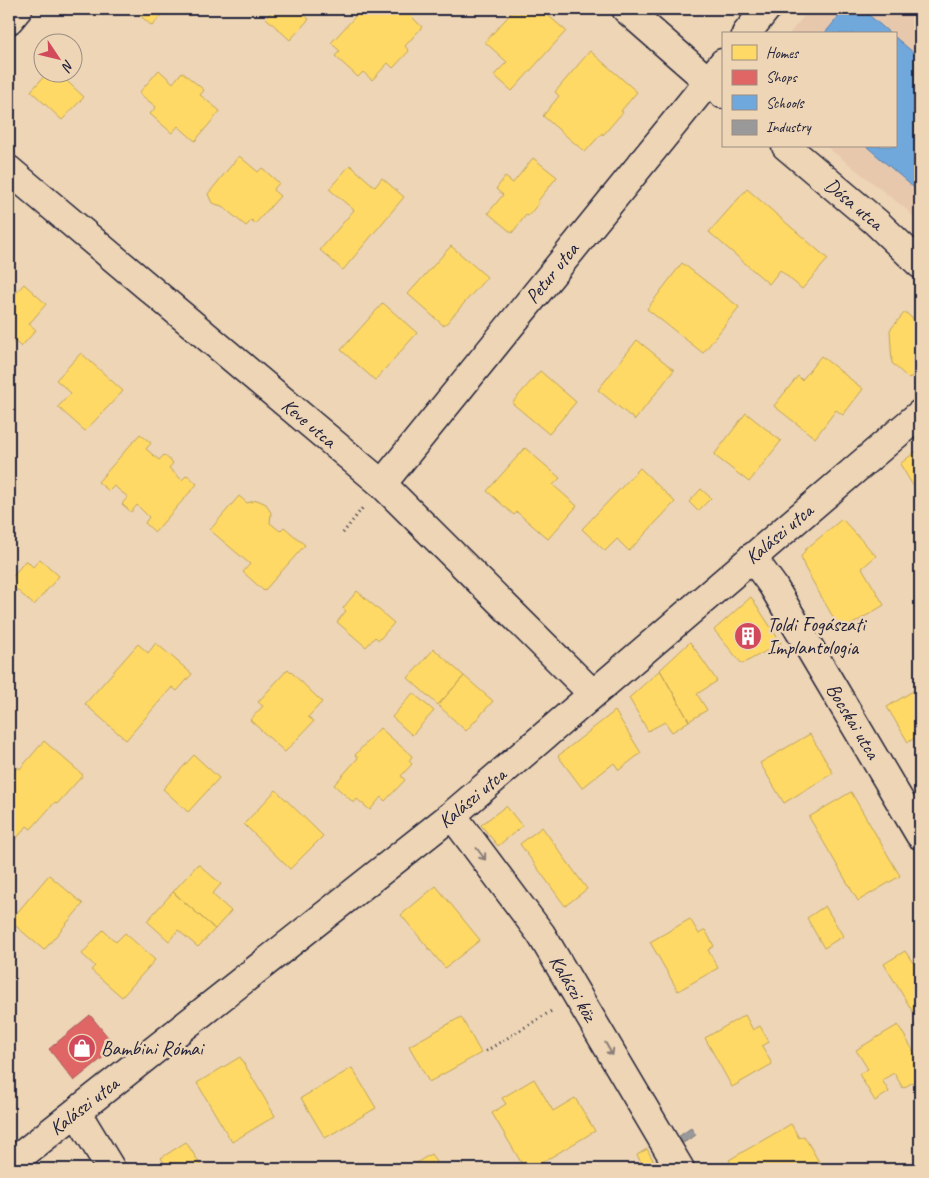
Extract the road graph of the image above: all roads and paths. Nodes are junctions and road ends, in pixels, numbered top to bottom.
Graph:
1 (18, 9) edge
2 (626, 9) edge
3 (766, 9) edge
4 (9, 20) edge
5 (748, 32) edge
6 (718, 79) edge
7 (788, 148) edge
8 (9, 170) edge
9 (920, 264) edge
10 (920, 414) edge
11 (382, 484) junction
12 (343, 533) dead end
13 (752, 557) junction
14 (594, 694) junction
15 (452, 815) junction
16 (920, 835) edge
17 (578, 996) junction
18 (486, 1051) dead end
19 (77, 1113) junction
20 (9, 1165) edge
21 (111, 1169) edge
22 (680, 1169) edge

1 - 4 street
2 - 6 street
3 - 5 street
6 - 11 street, Petur utca
7 - 9 street, Dósa utca
8 - 11 street, Keve utca
10 - 13 street, Kalászi utca
11 - 12 path
11 - 14 street, Keve utca
13 - 14 street, Kalászi utca
13 - 16 street, Bocskai utca
14 - 15 street, Kalászi utca
15 -> 17 street, Kalászi köz
15 - 19 street, Kalászi utca
17 - 18 path
17 -> 22 street, Kalászi köz
19 - 20 street, Kalászi utca
19 - 21 street

